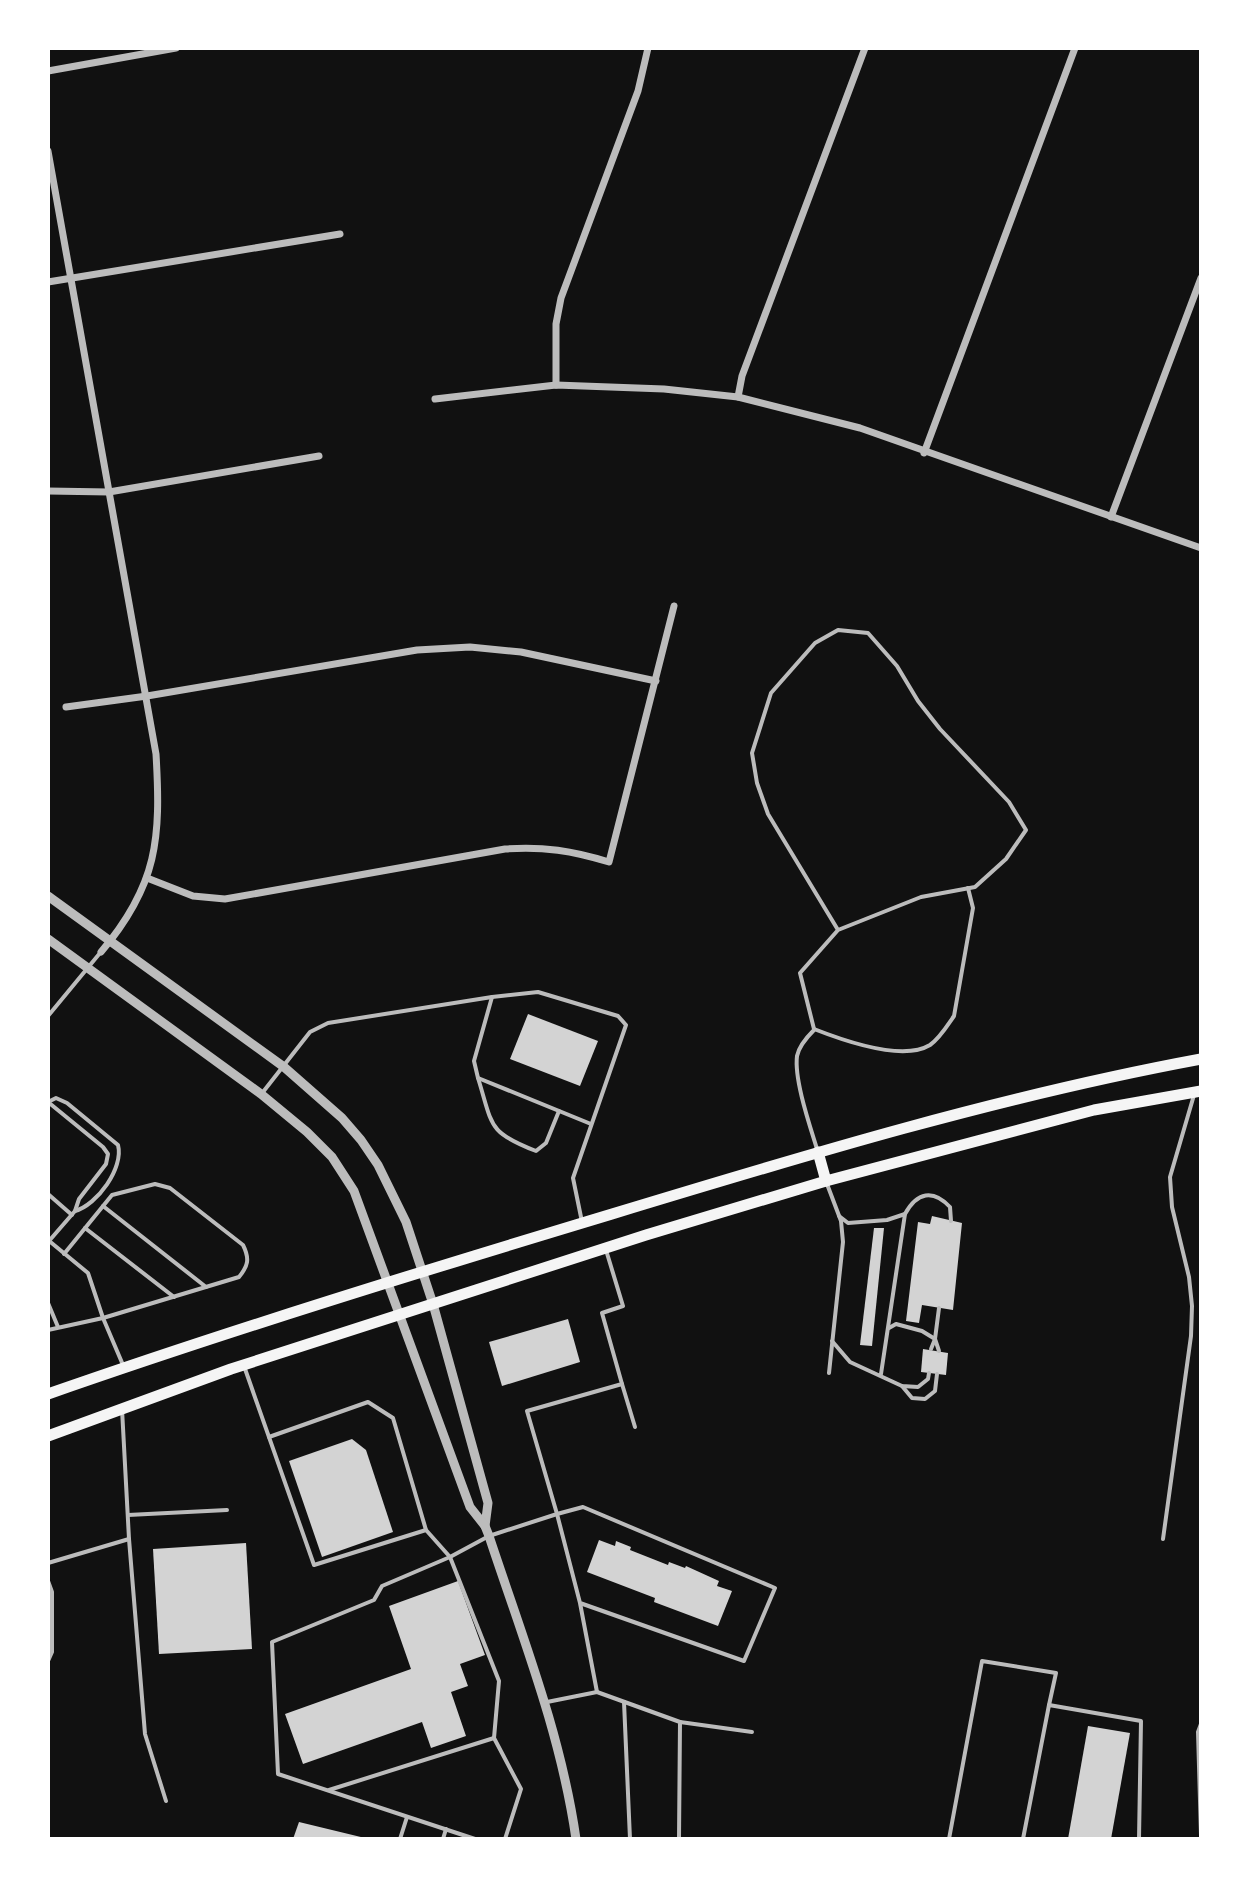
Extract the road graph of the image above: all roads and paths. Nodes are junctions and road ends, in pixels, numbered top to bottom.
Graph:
1 (176, 48) edge
2 (648, 48) edge
3 (865, 48) edge
4 (1075, 48) edge
5 (48, 71) edge
6 (48, 151) edge
7 (340, 234) dead end
8 (1201, 278) edge
9 (69, 279) junction
10 (48, 282) edge
11 (556, 385) junction
12 (738, 397) junction
13 (435, 399) dead end
14 (924, 453) junction
15 (319, 456) dead end
16 (48, 491) edge
17 (109, 492) junction
18 (1111, 517) junction
19 (1201, 548) edge
20 (674, 606) dead end
21 (656, 681) junction
22 (147, 696) junction
23 (66, 707) dead end
24 (147, 878) junction
25 (968, 888) junction
26 (48, 896) edge
27 (838, 930) junction
28 (48, 939) edge
29 (110, 942) junction
30 (101, 952) joint
31 (87, 968) junction
32 (492, 997) junction
33 (48, 1016) edge
34 (814, 1029) junction
35 (1201, 1059) edge
36 (284, 1067) junction
37 (478, 1078) junction
38 (1198, 1092) edge
39 (261, 1094) junction
40 (48, 1102) edge
41 (559, 1111) junction
42 (591, 1124) junction
43 (818, 1152) junction
44 (826, 1181) junction
45 (48, 1194) edge
46 (103, 1206) junction
47 (74, 1213) junction
48 (905, 1214) junction
49 (839, 1215) junction
50 (951, 1221) dead end
51 (582, 1223) junction
52 (85, 1228) junction
53 (48, 1240) edge
54 (606, 1248) junction
55 (64, 1254) junction
56 (422, 1272) junction
57 (389, 1282) junction
58 (206, 1287) junction
59 (174, 1297) junction
60 (48, 1303) edge
61 (433, 1304) junction
62 (939, 1308) dead end
63 (400, 1313) junction
64 (103, 1318) junction
65 (59, 1328) junction
66 (889, 1328) junction
67 (48, 1330) edge
68 (935, 1339) junction
69 (832, 1341) junction
70 (931, 1349) dead end
71 (939, 1351) dead end
72 (243, 1365) junction
73 (124, 1367) junction
74 (829, 1373) dead end
75 (929, 1373) dead end
76 (881, 1374) junction
77 (937, 1374) dead end
78 (622, 1384) junction
79 (902, 1386) junction
80 (48, 1391) edge
81 (122, 1407) junction
82 (635, 1427) dead end
83 (48, 1436) edge
84 (269, 1437) junction
85 (227, 1510) dead end
86 (557, 1514) junction
87 (128, 1515) junction
88 (426, 1530) junction
89 (487, 1531) junction
90 (129, 1539) junction
91 (1163, 1539) dead end
92 (450, 1557) junction
93 (48, 1563) edge
94 (48, 1581) edge
95 (580, 1603) junction
96 (50, 1630) edge
97 (48, 1661) edge
98 (597, 1692) junction
99 (624, 1701) junction
100 (544, 1702) junction
101 (1049, 1705) junction
102 (680, 1722) junction
103 (1201, 1724) edge
104 (752, 1732) dead end
105 (494, 1738) junction
106 (327, 1790) junction
107 (166, 1801) dead end
108 (407, 1817) junction
109 (446, 1829) junction
110 (1201, 1835) edge
111 (400, 1839) edge
112 (443, 1839) edge
113 (475, 1839) edge
114 (505, 1839) edge
115 (576, 1839) edge
116 (630, 1839) edge
117 (679, 1839) edge
118 (949, 1839) edge
119 (1023, 1839) edge
120 (1139, 1839) edge

1 - 5 street
2 - 11 street
3 - 12 street
4 - 14 street
6 - 9 street
7 - 9 street
8 - 18 street
9 - 10 street
9 - 17 street
11 - 12 street
11 - 13 street
12 - 14 street
14 - 18 street
15 - 17 street
16 - 17 street
17 - 22 street
18 - 19 street
20 - 21 street
21 - 22 street
21 - 24 street
22 - 23 street
22 - 24 street
24 - 29 street
25 - 27 lane
25 - 27 lane
25 - 34 lane
26 - 29 street
27 - 34 lane
28 - 31 street
29 - 30 street
29 - 36 street
30 - 31 lane
31 - 33 lane
31 - 39 street
32 - 36 lane
32 - 37 lane
32 - 42 lane
34 - 43 lane
35 - 43 main road
36 - 39 lane
36 - 56 street
37 - 41 lane
37 - 41 lane
38 - 44 main road
38 - 91 lane
39 - 57 street
40 - 47 lane
40 - 47 lane
41 - 42 lane
42 - 51 lane
43 - 44 main road
43 - 51 main road
44 - 49 lane
44 - 54 main road
45 - 47 lane
46 - 52 lane
46 - 58 lane
46 - 58 lane
47 - 53 lane
48 - 49 lane
48 - 50 lane
48 - 66 lane
49 - 69 lane
51 - 56 main road
52 - 55 lane
52 - 59 lane
53 - 55 lane
54 - 61 main road
54 - 78 lane
55 - 64 lane
56 - 57 main road
56 - 61 street
57 - 63 street
57 - 73 main road
58 - 59 lane
59 - 64 lane
60 - 65 lane
61 - 63 main road
61 - 89 street
62 - 68 lane
63 - 72 main road
63 - 89 street
64 - 65 lane
64 - 73 lane
65 - 67 lane
66 - 68 lane
66 - 76 lane
68 - 70 lane
68 - 71 lane
69 - 74 lane
69 - 76 lane
72 - 81 main road
72 - 84 lane
73 - 80 main road
75 - 79 lane
76 - 79 lane
77 - 79 lane
78 - 82 lane
78 - 86 lane
81 - 83 main road
81 - 87 lane
84 - 88 lane
84 - 88 lane
85 - 87 lane
86 - 89 lane
86 - 95 lane
86 - 95 lane
87 - 90 lane
88 - 92 lane
89 - 92 lane
89 - 100 street
90 - 93 lane
90 - 107 lane
92 - 105 lane
92 - 106 lane
94 - 96 lane
95 - 98 lane
96 - 97 lane
98 - 99 lane
98 - 100 lane
99 - 102 lane
99 - 116 lane
100 - 115 street
101 - 118 lane
101 - 119 lane
101 - 120 lane
102 - 104 lane
102 - 117 lane
103 - 110 lane
105 - 106 lane
105 - 114 lane
106 - 108 lane
108 - 109 lane
108 - 111 lane
109 - 112 lane
109 - 113 lane

